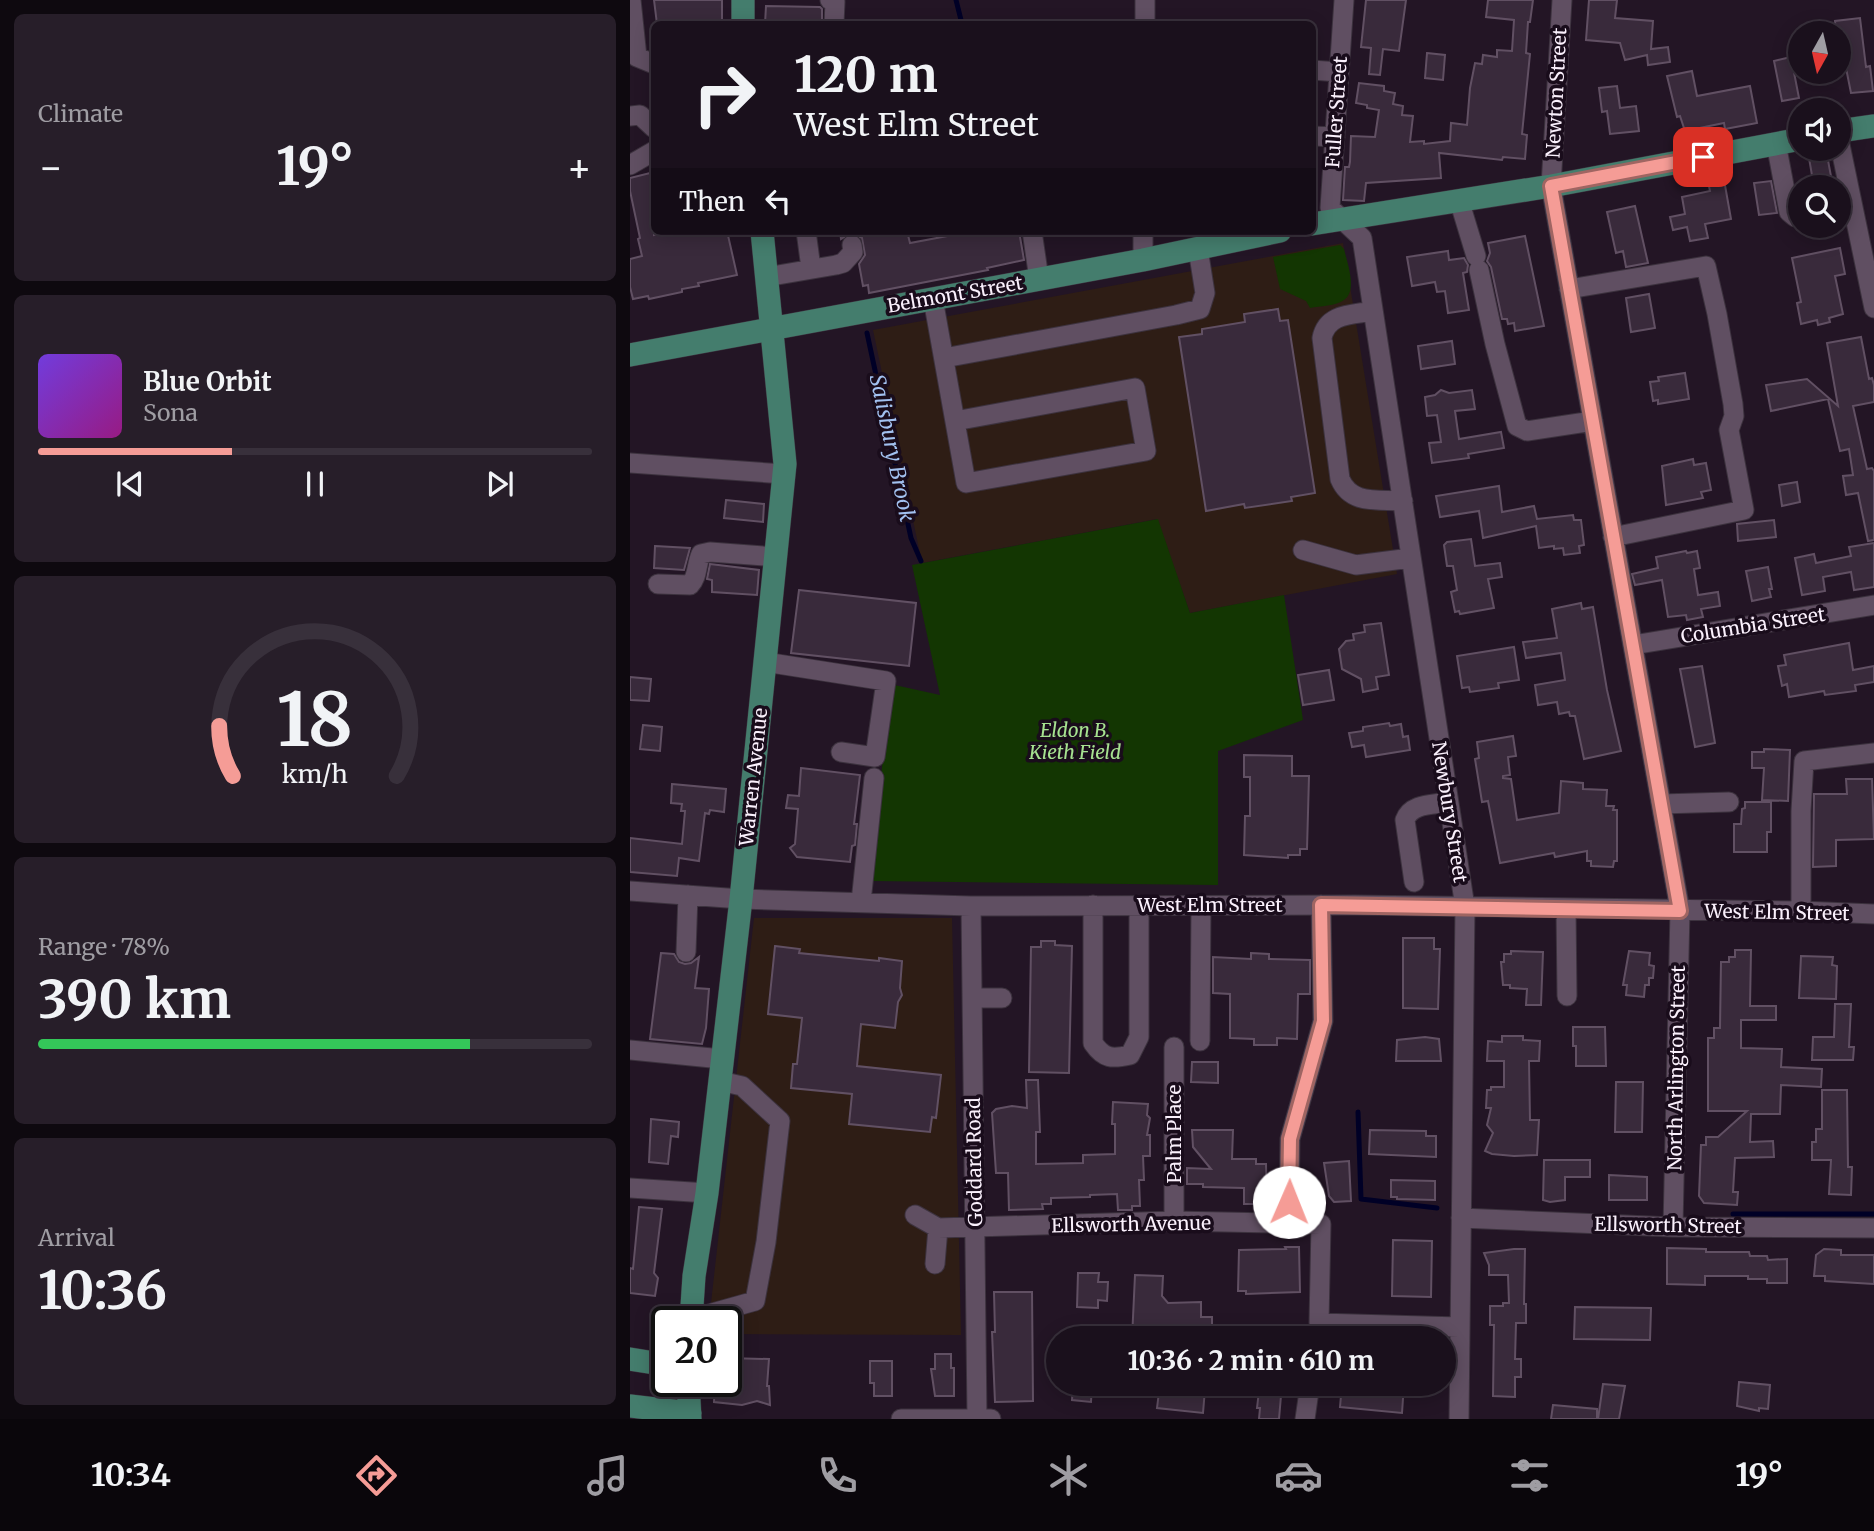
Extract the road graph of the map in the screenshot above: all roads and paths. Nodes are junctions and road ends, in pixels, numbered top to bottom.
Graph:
1 (631, 0) edge
2 (743, 0) edge
3 (830, 0) edge
4 (1145, 0) edge
5 (1344, 0) edge
6 (1562, 0) edge
7 (743, 21) edge
8 (834, 21) edge
9 (1145, 21) edge
10 (651, 63) edge
11 (1316, 69) edge
12 (1339, 72) junction
13 (630, 116) edge
14 (651, 125) edge
15 (1874, 126) edge
16 (1851, 129) edge
17 (1316, 136) edge
18 (1335, 137) junction
19 (1788, 141) edge
20 (1776, 143) junction
21 (651, 153) edge
22 (630, 165) edge
23 (1551, 186) junction
24 (1459, 200) junction
25 (1788, 207) edge
26 (1342, 218) junction
27 (1316, 223) edge
28 (1851, 227) edge
29 (762, 235) edge
30 (807, 235) edge
31 (1032, 235) edge
32 (1143, 235) edge
33 (1261, 235) edge
34 (852, 245) dead end
35 (1198, 248) junction
36 (1143, 260) junction
37 (811, 268) junction
38 (766, 277) junction
39 (1039, 279) junction
40 (1569, 289) junction
41 (933, 299) junction
42 (1874, 308) edge
43 (1373, 311) junction
44 (770, 328) junction
45 (630, 355) edge
46 (944, 358) junction
47 (955, 421) junction
48 (1593, 421) junction
49 (630, 463) edge
50 (784, 474) junction
51 (1403, 501) junction
52 (1613, 537) junction
53 (1303, 550) dead end
54 (776, 557) junction
55 (1411, 558) junction
56 (659, 583) dead end
57 (1874, 605) edge
58 (1633, 645) junction
59 (765, 662) junction
60 (841, 752) dead end
61 (1874, 753) edge
62 (874, 778) dead end
63 (1448, 802) junction
64 (1729, 802) dead end
65 (1661, 804) junction
66 (1413, 882) dead end
67 (630, 891) edge
68 (688, 895) junction
69 (741, 899) junction
70 (861, 902) junction
71 (1093, 905) junction
72 (1139, 905) junction
73 (1201, 905) junction
74 (1321, 905) junction
75 (971, 906) junction
76 (1465, 907) junction
77 (1566, 909) junction
78 (1680, 911) junction
79 (1801, 911) junction
80 (1874, 914) edge
81 (686, 952) dead end
82 (1567, 996) dead end
83 (972, 998) junction
84 (1002, 998) dead end
85 (1200, 1041) dead end
86 (1174, 1047) dead end
87 (630, 1054) edge
88 (721, 1070) junction
89 (630, 1188) edge
90 (707, 1193) junction
91 (915, 1215) dead end
92 (1461, 1218) junction
93 (1174, 1220) junction
94 (1289, 1224) junction
95 (1672, 1227) junction
96 (938, 1228) junction
97 (974, 1228) junction
98 (1874, 1228) edge
99 (935, 1264) dead end
100 (692, 1306) edge
101 (738, 1306) edge
102 (1318, 1326) edge
103 (1456, 1327) edge
104 (1459, 1327) junction
105 (630, 1359) edge
106 (651, 1362) edge
107 (1308, 1396) edge
108 (689, 1397) edge
109 (630, 1406) edge
110 (690, 1416) edge
111 (901, 1419) edge
112 (984, 1419) edge
113 (1305, 1419) edge
114 (1459, 1419) edge

1 - 10 street
2 - 7 main road
3 - 8 street
4 - 9 street
5 - 12 street, Fuller Street
6 - 23 street, Newton Street
11 - 12 street
12 - 18 street, Fuller Street
13 - 14 street
15 - 16 main road
17 - 18 street
18 - 26 street, Fuller Street
19 - 20 main road
20 - 23 main road
20 - 25 street
21 - 22 street
23 - 24 main road
23 - 40 street, Newton Street
24 - 26 main road
24 - 48 street
26 - 27 main road
26 - 43 street, Newbury Street
28 - 42 street
29 - 38 main road, Warren Avenue
30 - 37 street
31 - 39 street
32 - 36 street
33 - 35 main road, Belmont Street
34 - 37 street
35 - 36 main road, Belmont Street
35 - 46 street
36 - 39 main road, Belmont Street
37 - 38 street
38 - 44 main road, Warren Avenue
39 - 41 main road, Belmont Street
40 - 48 street, Newton Street
40 - 52 street
41 - 44 main road, Belmont Street
41 - 46 street
43 - 51 street, Newbury Street
43 - 51 street
44 - 45 main road, Belmont Street
44 - 50 main road, Warren Avenue
46 - 47 street
47 - 47 street
48 - 52 street, Newton Street
49 - 50 street
50 - 54 main road, Warren Avenue
51 - 55 street, Newbury Street
52 - 58 street, North Arlington Street
53 - 55 street
54 - 56 street
54 - 59 main road, Warren Avenue
55 - 63 street, Newbury Street
57 - 58 street, Columbia Street
58 - 65 street, North Arlington Street
59 - 60 street
59 - 69 main road, Warren Avenue
61 - 79 street
62 - 70 street
63 - 66 street
63 - 76 street, Newbury Street
64 - 65 street
65 - 78 street, North Arlington Street
67 - 68 street, West Elm Street
68 - 69 street, West Elm Street
68 - 81 street
69 - 70 street, West Elm Street
69 - 88 main road, Warren Avenue
70 - 75 street, West Elm Street
71 - 72 street, West Elm Street
71 - 72 street
71 - 75 street, West Elm Street
72 - 73 street, West Elm Street
73 - 74 street, West Elm Street
73 - 85 street
74 - 76 street, West Elm Street
74 - 94 street
75 - 83 street, Goddard Road
76 - 77 street, West Elm Street
76 - 92 street, Newbury Street
77 - 78 street, West Elm Street
77 - 82 street
78 - 79 street, West Elm Street
78 - 95 street, North Arlington Street
79 - 80 street, West Elm Street
83 - 84 street
83 - 97 street, Goddard Road
86 - 93 street, Palm Place
87 - 88 street
88 - 90 main road, Warren Avenue
88 - 101 street
89 - 90 street
90 - 100 main road, Warren Avenue
91 - 96 street
92 - 95 street, Ellsworth Street
92 - 104 street, Newbury Street
93 - 94 street, Ellsworth Avenue
93 - 97 street, Ellsworth Avenue
94 - 102 street, Ellsworth Avenue
95 - 98 street, Ellsworth Street
96 - 97 street, Ellsworth Avenue
96 - 99 street
97 - 112 street, Goddard Road
103 - 104 street
104 - 114 street, Newbury Street
105 - 106 main road
107 - 113 street
108 - 110 main road
109 - 110 main road
111 - 112 street

